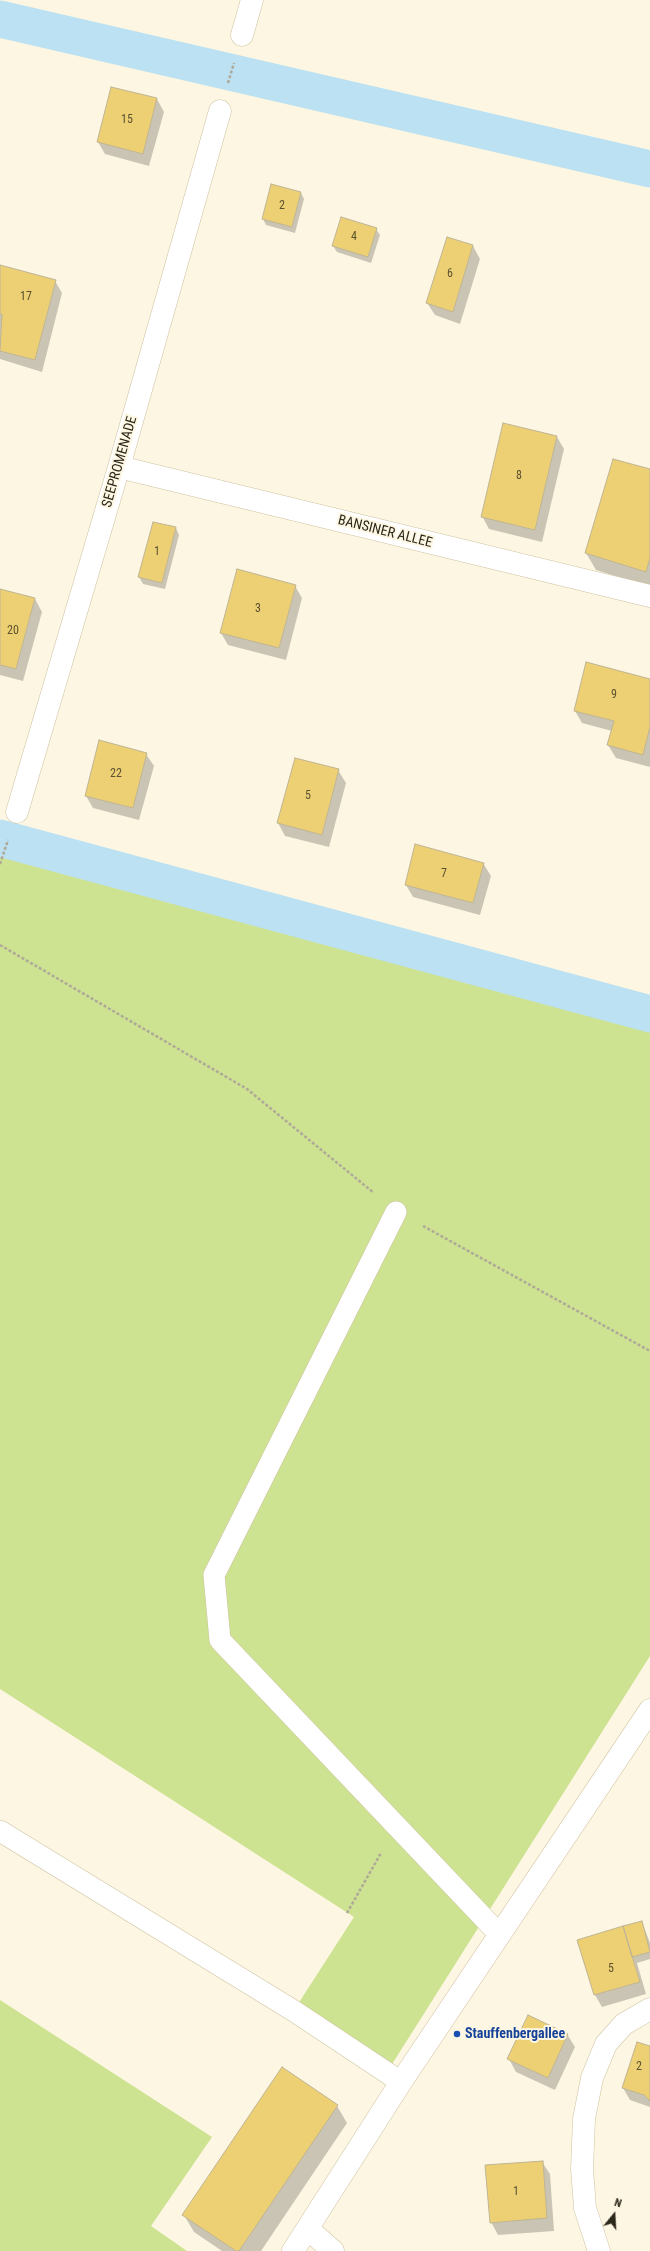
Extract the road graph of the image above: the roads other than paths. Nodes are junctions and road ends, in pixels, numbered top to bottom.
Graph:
1 (252, 0) edge
2 (242, 36) road end
3 (220, 111) road end
4 (119, 467) junction
5 (650, 596) edge
6 (17, 812) dead end
7 (396, 1212) road end
8 (650, 1710) edge
9 (0, 1831) edge
10 (500, 1935) junction
11 (650, 2009) edge
12 (401, 2082) junction
13 (308, 2228) junction
14 (293, 2251) edge
15 (333, 2251) edge
16 (599, 2251) edge

1 - 2 street
3 - 4 street, SEEPROMENADE
4 - 5 street, BANSINER ALLEE
4 - 6 street, SEEPROMENADE
7 - 10 lane
8 - 10 street
9 - 12 lane
10 - 12 street
11 - 16 street
12 - 13 street
13 - 14 street
13 - 15 street

